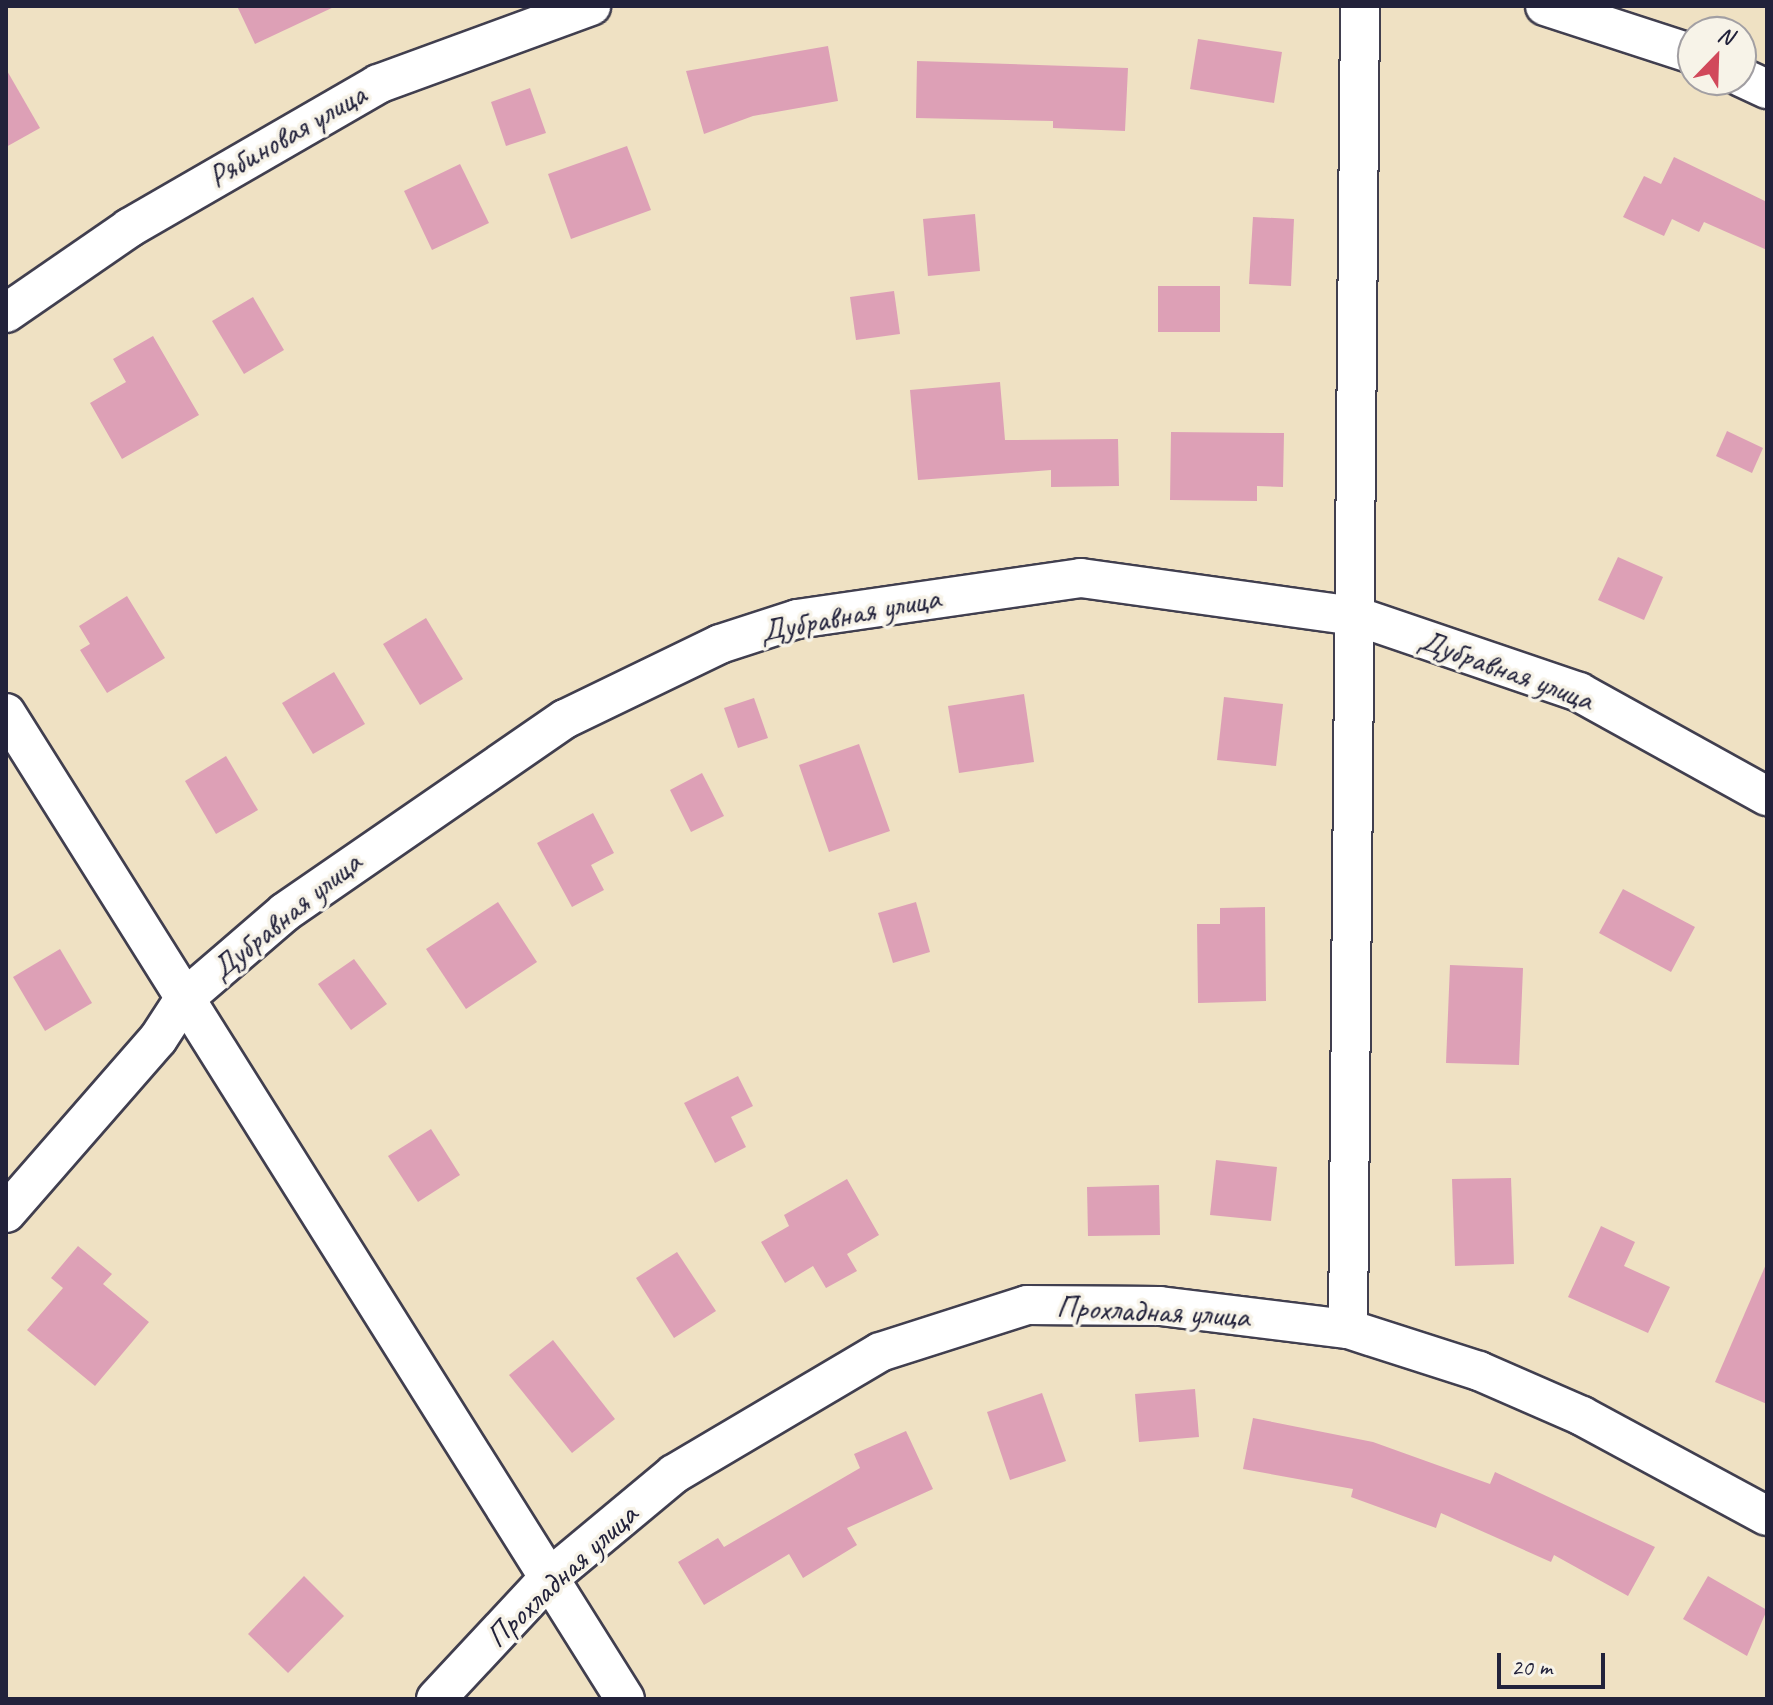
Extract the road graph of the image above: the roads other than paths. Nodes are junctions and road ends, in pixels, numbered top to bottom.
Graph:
1 (591, 6) edge
2 (1360, 6) edge
3 (1545, 6) edge
4 (1677, 49) edge
5 (6, 313) edge
6 (1356, 616) junction
7 (6, 713) edge
8 (1767, 796) edge
9 (184, 999) junction
10 (6, 1213) edge
11 (1348, 1329) junction
12 (1767, 1516) edge
13 (548, 1579) junction
14 (436, 1699) edge
15 (625, 1699) edge

1 - 5 street, Рябиновая улица
2 - 6 street
3 - 4 street
6 - 8 street, Дубравная улица
6 - 9 street, Дубравная улица
6 - 11 street
7 - 9 street
9 - 10 street, Дубравная улица
9 - 13 street
11 - 12 street, Прохладная улица
11 - 13 street, Прохладная улица
13 - 14 street, Прохладная улица
13 - 15 street

